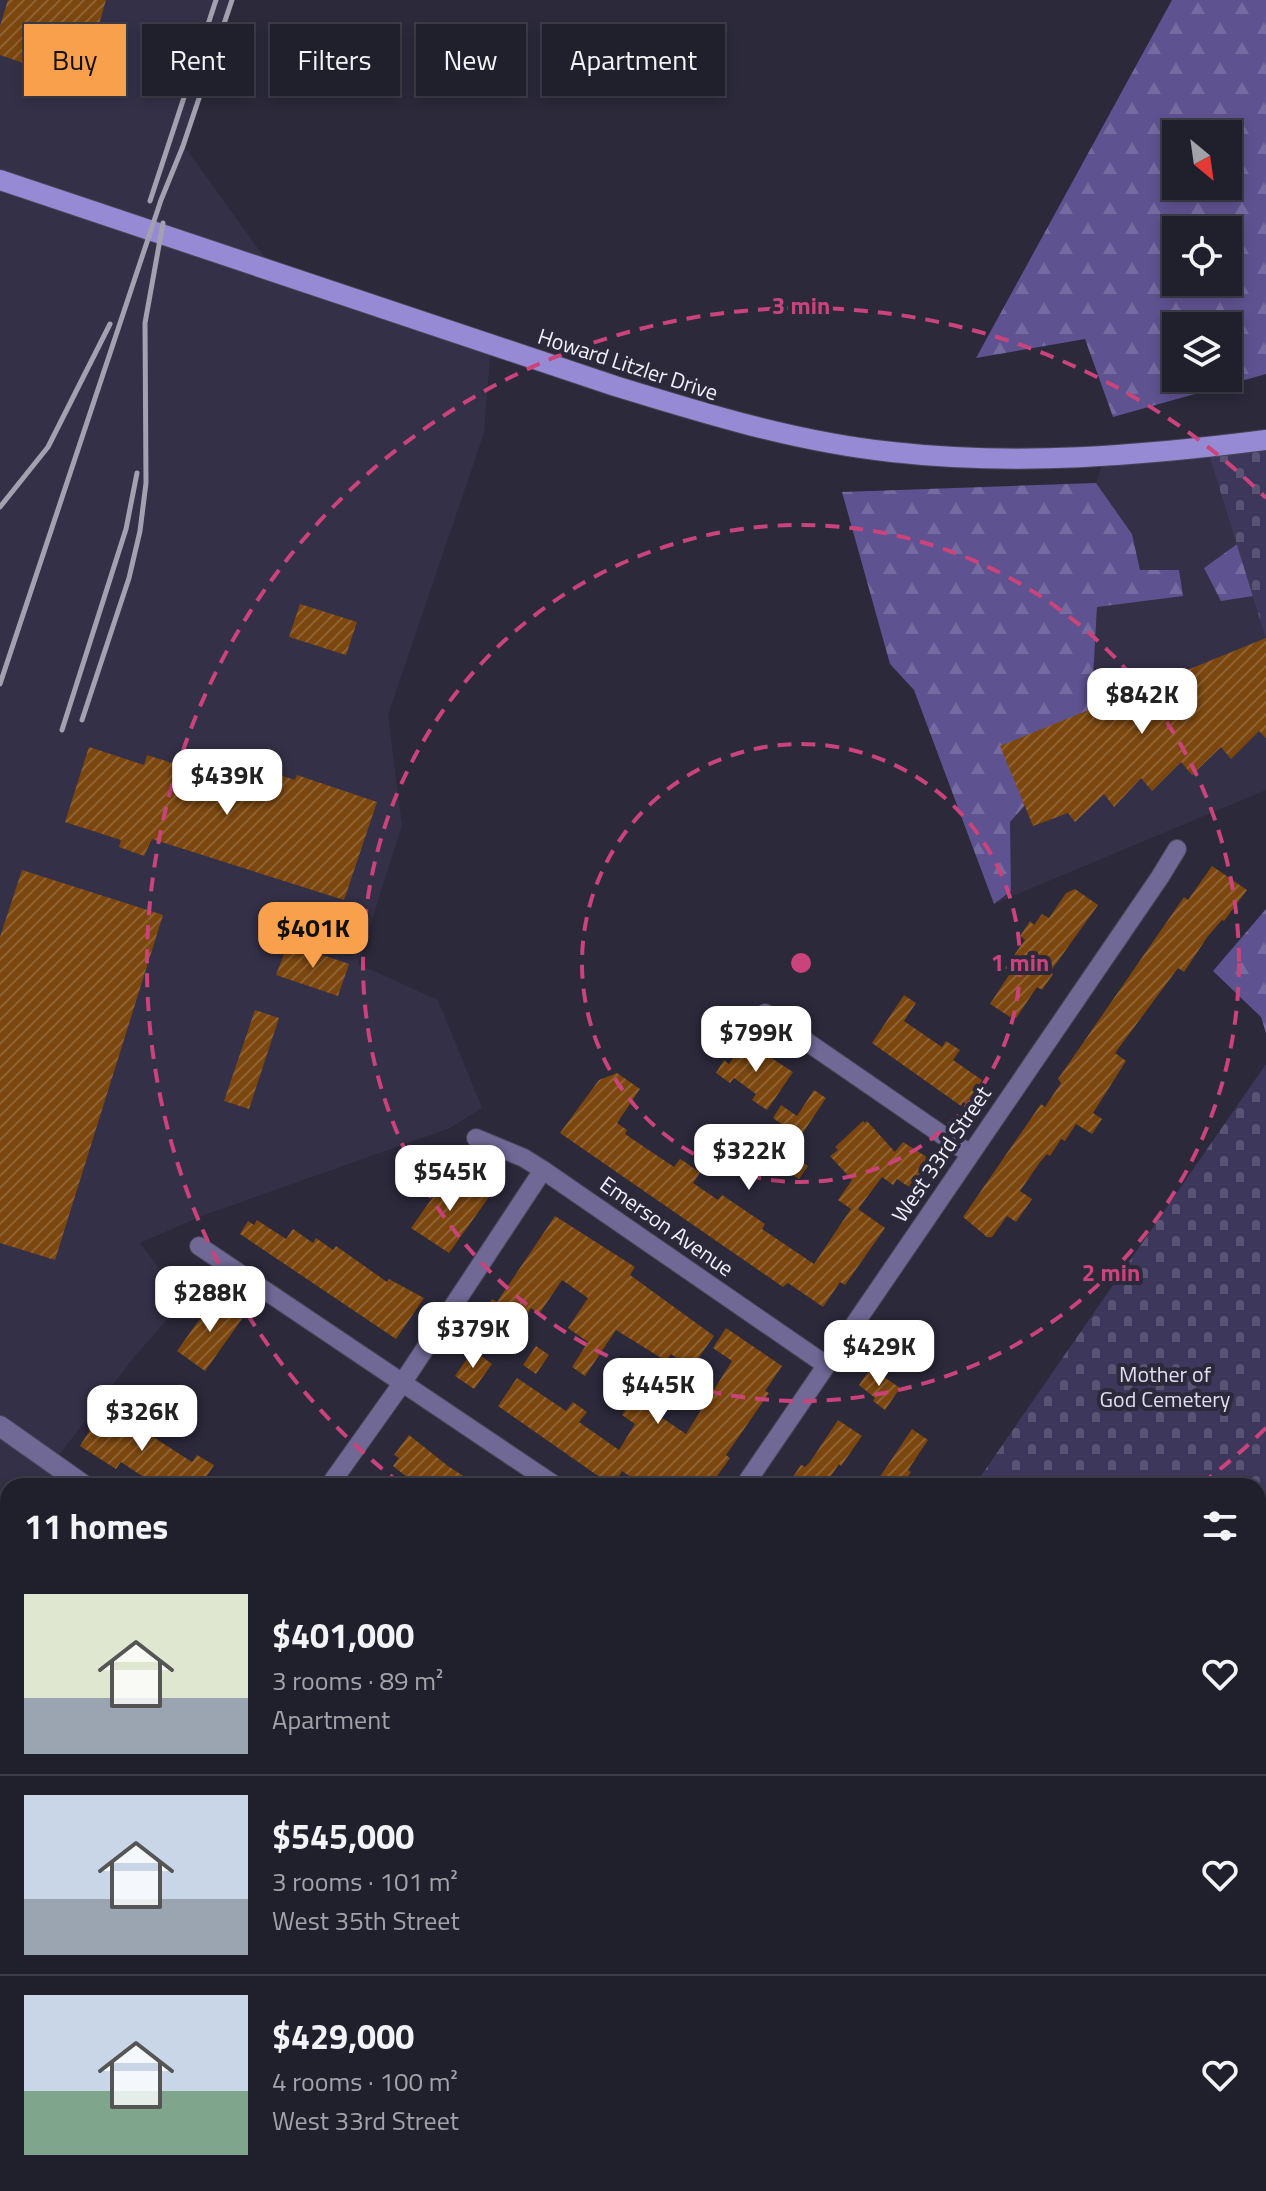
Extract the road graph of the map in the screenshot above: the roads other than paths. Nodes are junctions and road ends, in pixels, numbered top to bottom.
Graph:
1 (0, 180) edge
2 (1266, 440) edge
3 (1177, 849) dead end
4 (765, 1013) dead end
5 (476, 1138) dead end
6 (970, 1154) junction
7 (543, 1170) junction
8 (199, 1246) dead end
9 (826, 1365) junction
10 (403, 1382) junction
11 (0, 1426) edge
12 (74, 1478) edge
13 (335, 1478) edge
14 (544, 1478) edge
15 (749, 1478) edge

1 - 2 main road, Howard Litzler Drive
3 - 6 street, West 33rd Street
4 - 6 street
5 - 7 street, Emerson Avenue
6 - 9 street, West 33rd Street
7 - 9 street, Emerson Avenue
7 - 10 street
8 - 10 street
9 - 15 street, West 33rd Street
10 - 13 street
10 - 14 street
11 - 12 street

